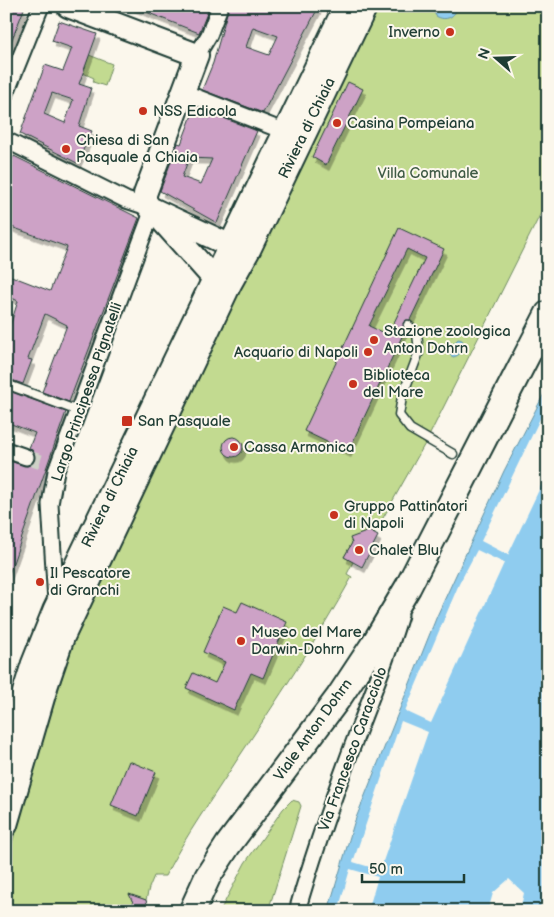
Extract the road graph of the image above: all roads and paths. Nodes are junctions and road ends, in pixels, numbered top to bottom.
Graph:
1 (41, 6) edge
2 (68, 6) edge
3 (220, 6) edge
4 (347, 6) edge
5 (366, 6) edge
6 (197, 55) junction
7 (183, 92) junction
8 (6, 93) edge
9 (286, 132) junction
10 (6, 140) edge
11 (151, 209) junction
12 (240, 248) junction
13 (214, 280) junction
14 (548, 314) edge
15 (408, 326) dead end
16 (6, 384) edge
17 (78, 411) junction
18 (6, 450) edge
19 (453, 454) dead end
20 (26, 456) tunnel mouth
21 (408, 587) junction
22 (56, 610) junction
23 (6, 755) edge
24 (6, 825) edge
25 (192, 911) edge
26 (297, 911) edge

1 - 8 street
2 - 6 street
3 - 6 street
4 - 9 main road, Riviera di Chiaia
5 - 12 street, Riviera di Chiaia
6 - 7 street
7 - 9 street
7 - 11 street
9 - 12 main road, Riviera di Chiaia
10 - 11 street
11 - 12 street
11 - 13 street
11 - 17 street, Largo Principessa Pignatelli
12 - 13 main road, Riviera di Chiaia
12 - 24 street, Riviera di Chiaia
13 - 22 main road, Riviera di Chiaia
14 - 21 main road, Viale Anton Dohrn
15 - 19 lane
16 - 17 lane
17 - 22 street, Largo Principessa Pignatelli
18 - 20 street
21 - 25 main road, Viale Anton Dohrn
21 - 26 street, Via Francesco Caracciolo
22 - 23 main road, Riviera di Chiaia

